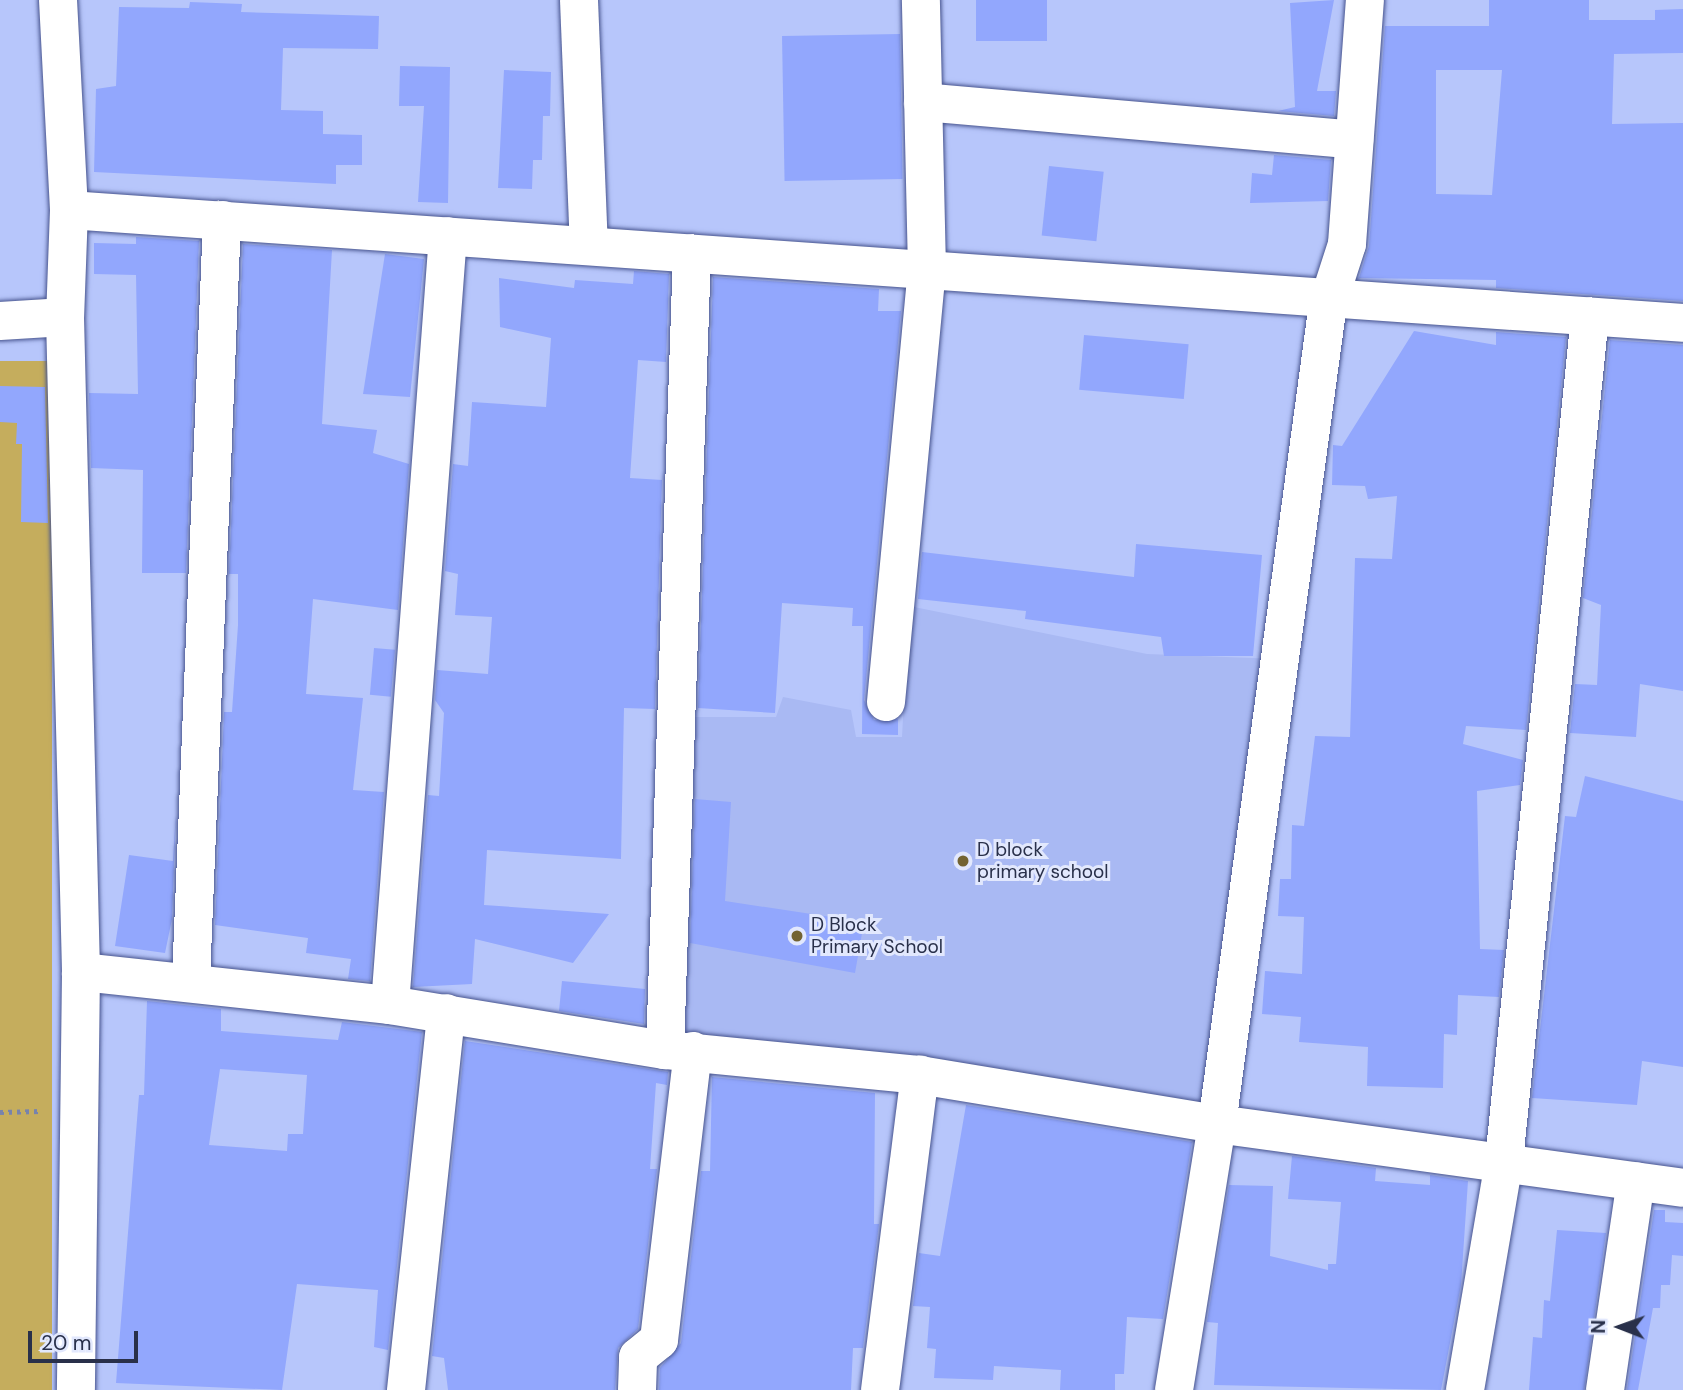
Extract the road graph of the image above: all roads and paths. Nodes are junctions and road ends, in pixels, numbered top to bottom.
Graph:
1 (58, 0) edge
2 (579, 0) edge
3 (921, 0) edge
4 (1365, 0) edge
5 (923, 102) junction
6 (1354, 140) junction
7 (69, 210) junction
8 (222, 220) junction
9 (448, 236) junction
10 (589, 246) junction
11 (692, 253) junction
12 (927, 270) junction
13 (1328, 303) junction
14 (1590, 316) junction
15 (65, 317) junction
16 (0, 321) edge
17 (1683, 323) edge
18 (886, 702) dead end
19 (81, 972) junction
20 (191, 979) junction
21 (390, 1005) junction
22 (446, 1013) junction
23 (679, 1051) junction
24 (920, 1074) junction
25 (1217, 1124) junction
26 (1504, 1161) junction
27 (1636, 1181) junction
28 (1683, 1188) edge
29 (76, 1390) edge
30 (407, 1390) edge
31 (637, 1390) edge
32 (880, 1390) edge
33 (1174, 1390) edge
34 (1465, 1390) edge
35 (1605, 1390) edge

1 - 7 street
2 - 10 street
3 - 5 street
4 - 6 street
5 - 6 street
5 - 12 street
6 - 13 street
7 - 8 street
7 - 15 street
8 - 9 street
8 - 20 street
9 - 10 street
9 - 21 street
10 - 11 street
11 - 12 street
11 - 23 street
12 - 13 street
12 - 18 street
13 - 14 street
13 - 25 street
14 - 17 street
14 - 26 street
15 - 16 street
15 - 19 street
19 - 20 street
19 - 29 street
20 - 21 street
21 - 22 street
22 - 23 street
22 - 30 street
23 - 24 street
23 - 31 street
24 - 25 street
24 - 32 street
25 - 26 street
25 - 33 street
26 - 27 street
26 - 34 street
27 - 28 street
27 - 35 street

